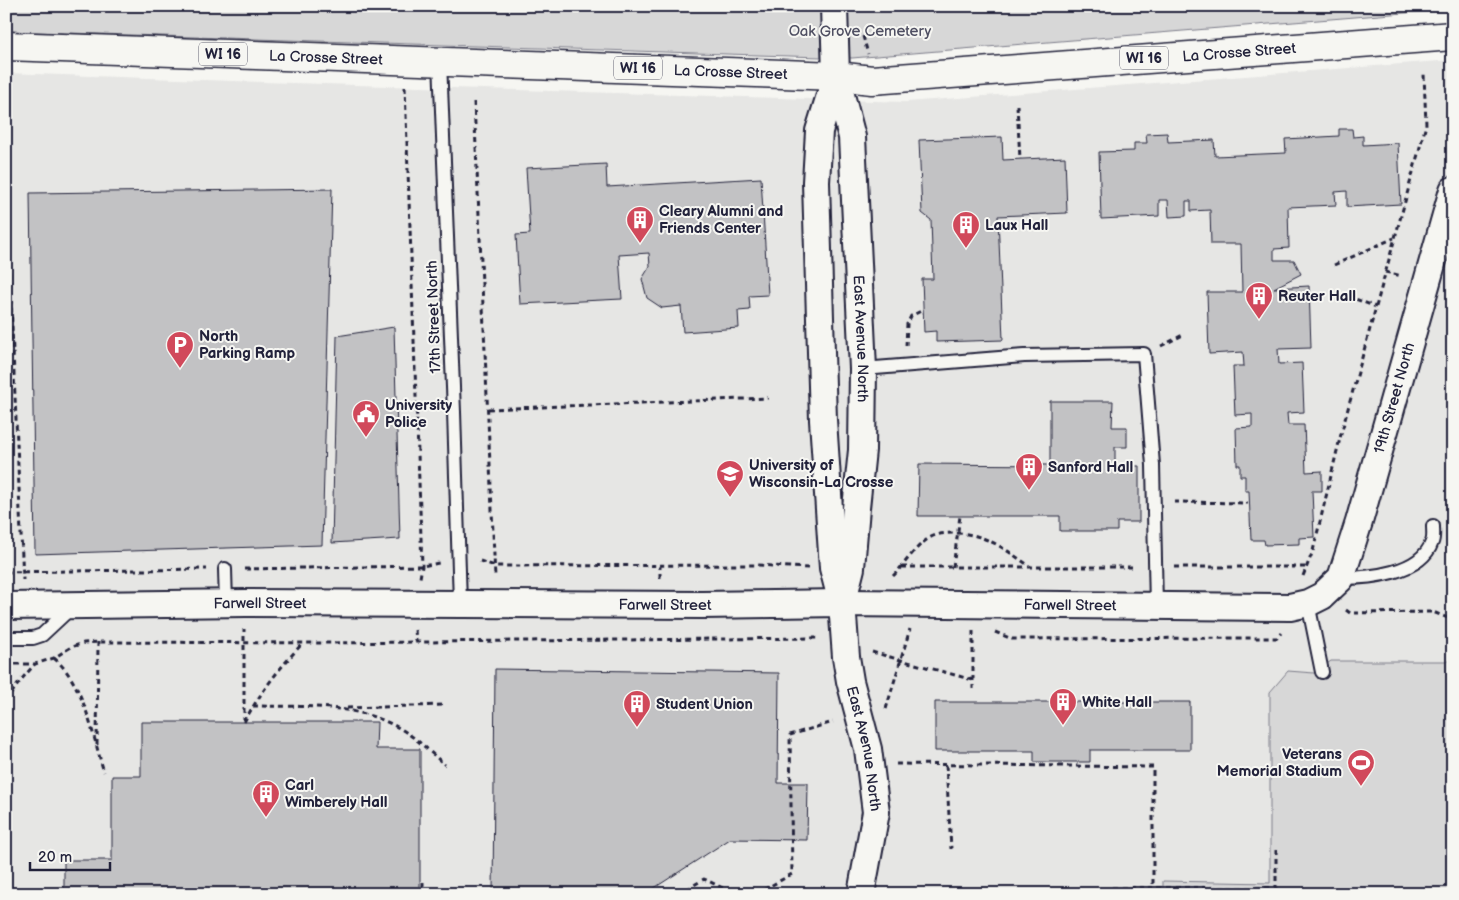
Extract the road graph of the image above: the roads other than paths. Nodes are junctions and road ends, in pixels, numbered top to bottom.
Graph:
1 (834, 6) edge
2 (1453, 36) edge
3 (6, 46) edge
4 (440, 61) junction
5 (836, 76) junction
6 (1453, 190) edge
7 (863, 369) junction
8 (1433, 526) dead end
9 (225, 569) dead end
10 (1341, 578) junction
11 (1315, 599) junction
12 (236, 603) junction
13 (460, 603) junction
14 (842, 603) junction
15 (74, 605) junction
16 (6, 606) edge
17 (1156, 606) junction
18 (6, 638) edge
19 (1322, 672) dead end
20 (861, 894) edge

1 - 5 street, East Avenue North
2 - 5 main road, La Crosse Street / WI 16
3 - 4 main road, La Crosse Street / WI 16
4 - 5 main road, La Crosse Street / WI 16
4 - 13 lane, 17th Street North
5 - 7 street, East Avenue North
5 - 14 street, East Avenue North
6 - 10 street, 19th Street North
7 - 14 street, East Avenue North
7 - 17 lane
8 - 10 lane
9 - 12 lane
10 - 11 street, 19th Street North
11 - 17 street, Farwell Street
11 - 19 lane
12 - 13 street, Farwell Street
12 - 15 street, Farwell Street
13 - 14 street, Farwell Street
14 - 17 street, Farwell Street
14 - 20 street, East Avenue North
15 - 16 street, Farwell Street
15 - 18 lane

